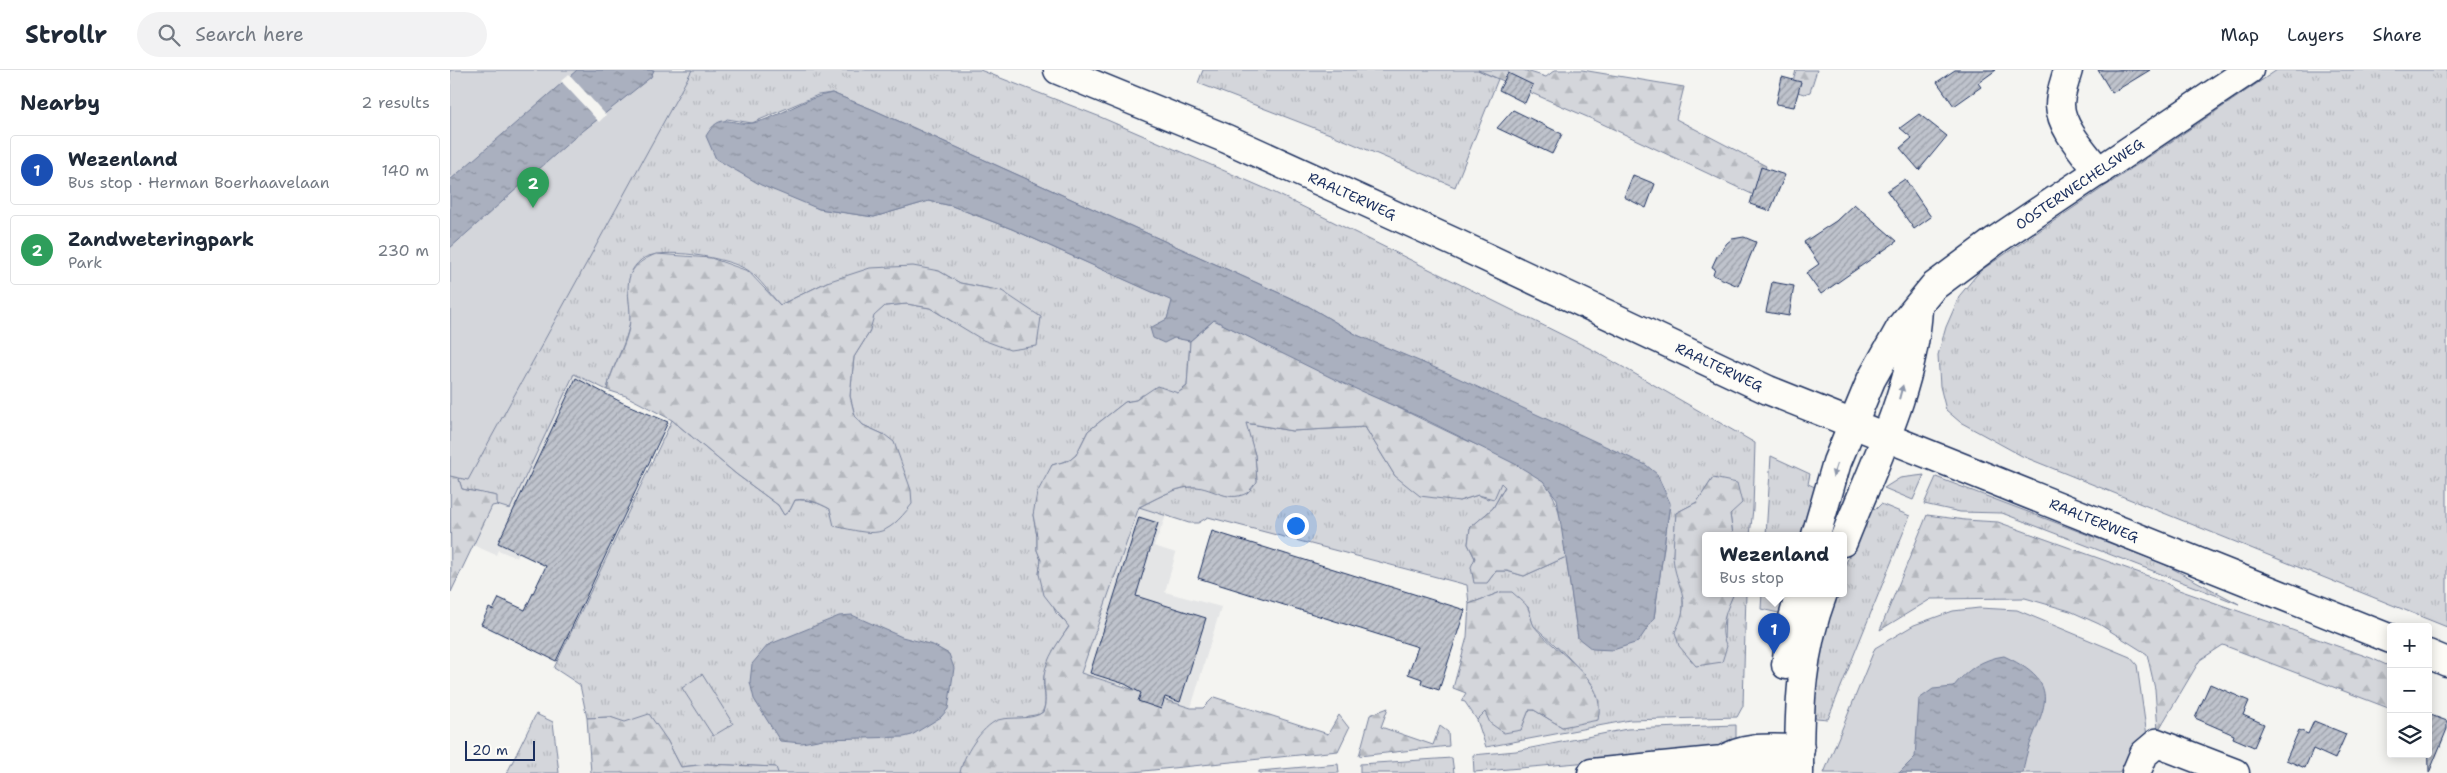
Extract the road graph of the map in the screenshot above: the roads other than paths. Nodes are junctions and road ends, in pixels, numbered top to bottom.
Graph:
1 (1058, 70) edge
2 (2068, 70) edge
3 (2249, 70) edge
4 (2099, 172) junction
5 (1918, 305) junction
6 (1852, 424) junction
7 (1886, 438) junction
8 (1817, 532) edge
9 (1847, 532) edge
10 (1799, 597) edge
11 (1822, 597) edge
12 (2387, 638) edge
13 (2432, 656) edge
14 (2447, 662) edge
15 (1791, 763) edge
16 (1693, 768) edge
17 (1592, 773) edge
18 (2136, 773) edge
19 (2236, 773) edge

1 - 6 street, RAALTERWEG
2 - 4 street
3 - 4 street, OOSTERWECHELSWEG
4 - 5 street, OOSTERWECHELSWEG
5 - 6 street, OOSTERWECHELSWEG
7 -> 5 street
6 - 7 street, RAALTERWEG
6 -> 8 street, OOSTERWECHELSWEG
7 - 9 street
7 - 12 street, RAALTERWEG
10 - 15 street
11 - 15 street
13 - 14 street
15 - 16 street
16 - 17 street
18 - 19 street

